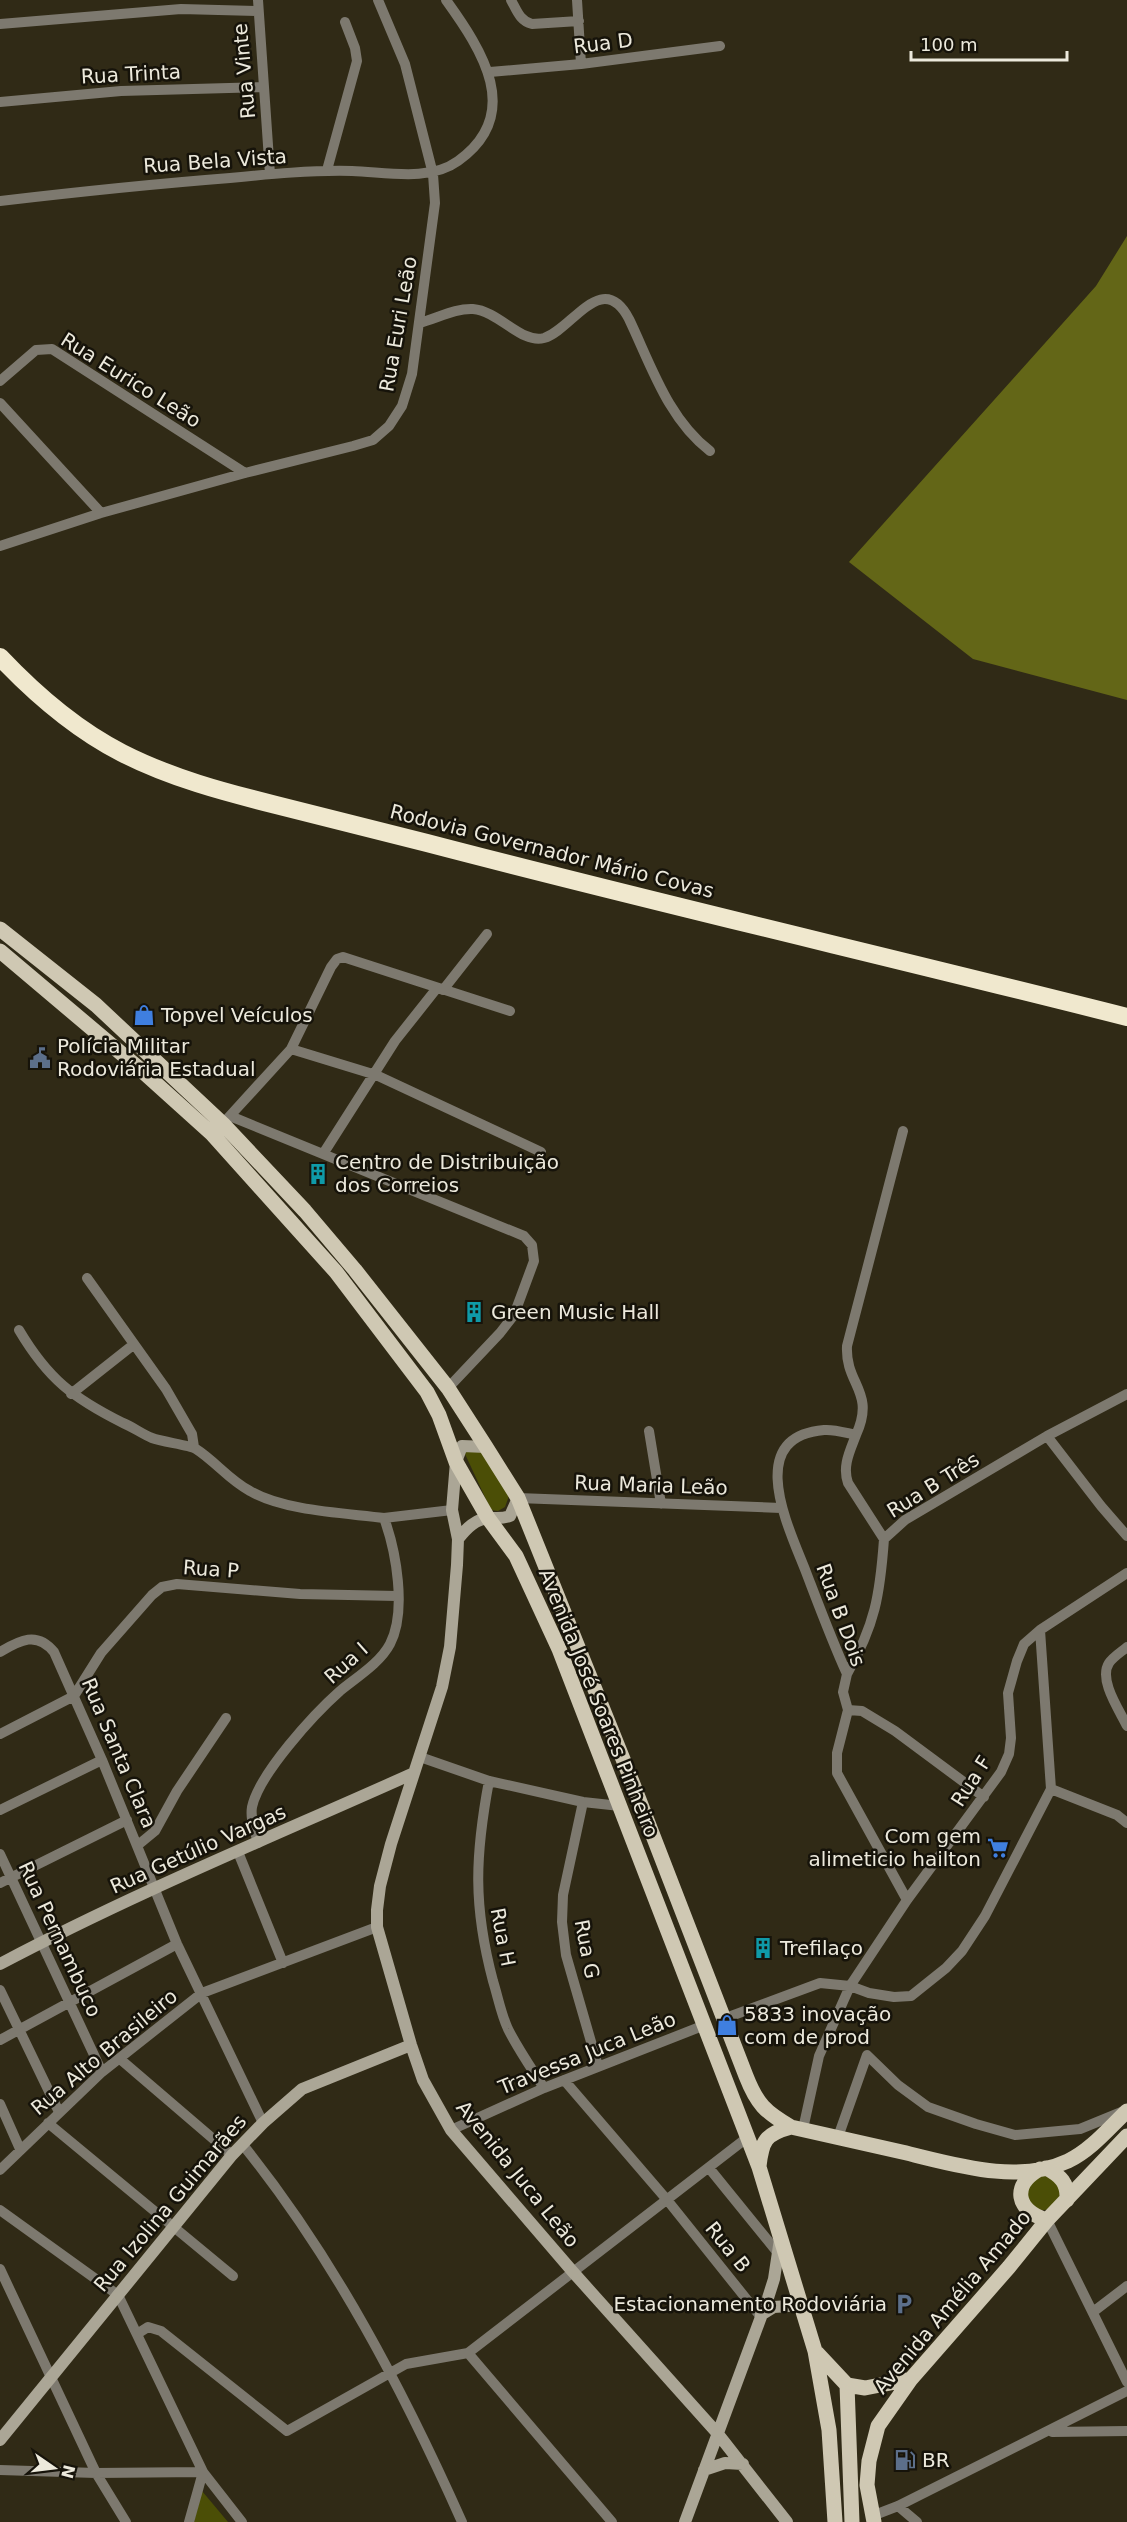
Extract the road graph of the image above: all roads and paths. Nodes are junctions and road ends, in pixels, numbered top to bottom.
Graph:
1 (378, 0) edge
2 (446, 0) edge
3 (511, 0) edge
4 (577, 0) edge
5 (258, 6) edge
6 (579, 21) junction
7 (345, 22) dead end
8 (0, 24) edge
9 (720, 46) dead end
10 (580, 64) junction
11 (490, 72) junction
12 (264, 87) junction
13 (0, 102) edge
14 (327, 170) junction
15 (270, 174) junction
16 (433, 174) junction
17 (0, 201) edge
18 (419, 323) junction
19 (0, 381) edge
20 (0, 404) edge
21 (711, 451) dead end
22 (245, 472) junction
23 (101, 513) junction
24 (0, 546) edge
25 (0, 657) edge
26 (0, 929) edge
27 (488, 934) dead end
28 (0, 951) edge
29 (440, 989) junction
30 (510, 1011) dead end
31 (1127, 1017) edge
32 (291, 1049) junction
33 (376, 1075) junction
34 (227, 1120) junction
35 (903, 1131) dead end
36 (541, 1152) dead end
37 (323, 1154) junction
38 (87, 1278) dead end
39 (19, 1330) dead end
40 (133, 1345) junction
41 (448, 1388) junction
42 (71, 1394) junction
43 (1127, 1395) edge
44 (649, 1431) dead end
45 (856, 1435) junction
46 (1047, 1436) junction
47 (194, 1447) junction
48 (486, 1447) junction
49 (456, 1461) junction
50 (518, 1498) junction
51 (661, 1504) junction
52 (781, 1508) junction
53 (452, 1510) junction
54 (384, 1518) junction
55 (488, 1518) junction
56 (1127, 1536) edge
57 (458, 1539) junction
58 (884, 1539) junction
59 (1127, 1573) edge
60 (397, 1596) junction
61 (1040, 1630) junction
62 (1127, 1647) edge
63 (0, 1652) edge
64 (847, 1674) junction
65 (74, 1696) junction
66 (848, 1710) junction
67 (226, 1718) dead end
68 (1127, 1726) edge
69 (0, 1734) edge
70 (420, 1757) junction
71 (102, 1760) junction
72 (414, 1773) junction
73 (489, 1781) junction
74 (1051, 1789) junction
75 (984, 1797) junction
76 (583, 1802) junction
77 (620, 1806) junction
78 (0, 1810) edge
79 (127, 1820) junction
80 (1127, 1823) edge
81 (258, 1843) junction
82 (138, 1845) junction
83 (238, 1852) junction
84 (0, 1854) edge
85 (11, 1878) junction
86 (0, 1883) edge
87 (156, 1889) junction
88 (907, 1900) junction
89 (377, 1926) junction
90 (41, 1942) junction
91 (177, 1944) junction
92 (283, 1963) junction
93 (0, 1964) edge
94 (850, 1986) junction
95 (0, 1990) edge
96 (202, 1993) junction
97 (69, 2002) junction
98 (723, 2019) junction
99 (705, 2025) junction
100 (19, 2030) junction
101 (0, 2040) edge
102 (411, 2045) junction
103 (120, 2059) junction
104 (598, 2066) junction
105 (102, 2072) junction
106 (564, 2080) junction
107 (544, 2088) junction
108 (0, 2104) edge
109 (1127, 2110) edge
110 (59, 2112) junction
111 (48, 2123) junction
112 (263, 2123) junction
113 (797, 2128) junction
114 (451, 2130) junction
115 (1127, 2136) edge
116 (748, 2137) junction
117 (838, 2137) junction
118 (243, 2145) junction
119 (20, 2149) junction
120 (232, 2156) junction
121 (759, 2167) junction
122 (709, 2168) junction
123 (1043, 2169) junction
124 (0, 2170) edge
125 (1067, 2200) junction
126 (668, 2201) junction
127 (0, 2210) edge
128 (1047, 2220) junction
129 (174, 2228) junction
130 (780, 2237) junction
131 (778, 2253) junction
132 (0, 2269) edge
133 (573, 2272) junction
134 (233, 2276) dead end
135 (1127, 2286) edge
136 (118, 2295) junction
137 (802, 2305) junction
138 (1092, 2312) junction
139 (760, 2316) junction
140 (137, 2334) junction
141 (815, 2351) junction
142 (468, 2353) junction
143 (389, 2372) junction
144 (49, 2377) junction
145 (911, 2379) junction
146 (1127, 2382) edge
147 (847, 2385) junction
148 (1127, 2391) edge
149 (1127, 2431) edge
150 (1049, 2432) junction
151 (718, 2434) junction
152 (0, 2440) edge
153 (743, 2464) junction
154 (0, 2470) edge
155 (704, 2470) junction
156 (203, 2472) junction
157 (96, 2473) junction
158 (898, 2506) junction
159 (873, 2519) edge
160 (126, 2522) edge
161 (189, 2522) edge
162 (242, 2522) edge
163 (462, 2522) edge
164 (612, 2522) edge
165 (684, 2522) edge
166 (787, 2522) edge
167 (835, 2522) edge
168 (852, 2522) edge
169 (917, 2522) edge

1 - 16 street, Rua Euri Leão
2 - 11 street
3 - 6 street
4 - 6 street
5 - 8 street
5 - 12 street, Rua Vinte
6 - 10 street
7 - 14 street
9 - 10 street, Rua D
10 - 11 street, Rua D
11 - 16 street
12 - 13 street, Rua Trinta
12 - 15 street, Rua Vinte
14 - 15 street, Rua Bela Vista
14 - 16 street, Rua Bela Vista
15 - 17 street, Rua Bela Vista
16 - 18 street, Rua Euri Leão
18 - 21 street
18 - 22 street, Rua Euri Leão
19 - 22 street, Rua Eurico Leão
20 - 23 street
22 - 23 street, Rua Euri Leão
23 - 24 street, Rua Euri Leão
25 - 31 highway, Rodovia Governador Mário Covas
26 - 34 main road, Avenida José Soares Pinheiro
27 - 29 street
28 - 49 main road, Avenida José Soares Pinheiro
29 - 30 street
29 - 32 street
29 - 33 street
32 - 33 street
32 - 34 street
33 - 36 street
33 - 37 street
34 - 37 street
34 - 41 main road, Avenida José Soares Pinheiro
35 - 45 street
37 - 41 street
38 - 40 street
39 - 42 street
40 - 42 street
40 - 47 street
41 - 48 main road, Avenida José Soares Pinheiro
42 - 47 street
43 - 46 street, Rua B Três
44 - 51 street
45 - 52 street, Rua B Dois
45 - 58 street
46 - 56 street
46 - 58 street, Rua B Três
47 - 54 street
48 - 49 main road
48 - 50 main road, Avenida José Soares Pinheiro
49 - 53 main road, Avenida Juca Leão
49 - 55 main road, Avenida José Soares Pinheiro
50 - 51 street, Rua Maria Leão
50 - 55 main road
50 - 98 main road, Avenida José Soares Pinheiro
51 - 52 street, Rua Maria Leão
52 - 64 street, Rua B Dois
53 - 54 street
53 - 57 main road, Avenida Juca Leão
54 - 60 street, Rua I
55 - 57 main road
55 - 77 main road, Avenida José Soares Pinheiro
57 - 70 main road, Avenida Juca Leão
58 - 64 street, Rua B Três
59 - 61 street, Rua F
60 - 65 street, Rua P
60 - 81 street, Rua I
61 - 74 street
61 - 75 street, Rua F
62 - 68 street
63 - 65 street, Rua Santa Clara
64 - 66 street, Rua B Dois
65 - 69 street
65 - 71 street, Rua Santa Clara
66 - 75 street
66 - 88 street, Rua B Dois
67 - 82 street
70 - 72 main road, Avenida Juca Leão
70 - 73 street
71 - 78 street
71 - 79 street, Rua Santa Clara
72 - 81 main road, Rua Getúlio Vargas
72 - 89 main road, Avenida Juca Leão
73 - 76 street
73 - 107 street, Rua H
74 - 80 street
74 - 94 street
75 - 88 street, Rua F
76 - 77 street
76 - 104 street, Rua G
77 - 99 main road, Avenida José Soares Pinheiro
79 - 82 street, Rua Santa Clara
79 - 85 street
81 - 83 main road, Rua Getúlio Vargas
82 - 87 street, Rua Santa Clara
83 - 87 main road, Rua Getúlio Vargas
83 - 92 street
84 - 85 street, Rua Pernambuco
85 - 86 street
85 - 90 street, Rua Pernambuco
87 - 90 main road, Rua Getúlio Vargas
87 - 91 street, Rua Santa Clara
88 - 94 street, Rua F
89 - 92 street, Rua Alto Brasileiro
89 - 102 main road, Avenida Juca Leão
90 - 93 main road, Rua Getúlio Vargas
90 - 97 street, Rua Pernambuco
91 - 96 street, Rua Santa Clara
91 - 97 street
92 - 96 street, Rua Alto Brasileiro
94 - 98 street
94 - 113 street, Rua F
95 - 100 street
96 - 103 street, Rua Alto Brasileiro
96 - 112 street, Rua Santa Clara
97 - 100 street
97 - 105 street, Rua Pernambuco
98 - 113 main road, Avenida José Soares Pinheiro
99 - 104 street, Travessa Juca Leão
99 - 116 main road, Avenida José Soares Pinheiro
100 - 101 street
100 - 110 street
102 - 112 main road, Rua Izolina Guimarães
102 - 114 main road, Avenida Juca Leão
103 - 105 street, Rua Alto Brasileiro
103 - 120 street
104 - 106 street, Travessa Juca Leão
105 - 110 street, Rua Alto Brasileiro
106 - 107 street, Travessa Juca Leão
106 - 126 street
107 - 114 street, Travessa Juca Leão
108 - 119 street
109 - 117 street
109 - 123 main road
110 - 111 street, Rua Alto Brasileiro
111 - 119 street, Rua Alto Brasileiro
111 - 129 street
112 - 118 main road, Rua Izolina Guimarães
113 - 117 main road
113 - 121 main road
114 - 133 main road, Avenida Juca Leão
115 - 125 main road, Avenida Amélia Amado
116 - 121 main road, Avenida José Soares Pinheiro
116 - 122 street
117 - 123 main road
118 - 120 main road, Rua Izolina Guimarães
118 - 143 street
119 - 124 street, Rua Alto Brasileiro
120 - 129 main road, Rua Izolina Guimarães
121 - 130 main road, Avenida José Soares Pinheiro
122 - 126 street
122 - 131 street
123 - 125 main road
123 - 128 main road
125 - 128 main road, Avenida Amélia Amado
126 - 133 street
126 - 139 street, Rua B
127 - 136 street
128 - 138 street
128 - 145 main road, Avenida Amélia Amado
129 - 134 street
129 - 136 main road, Rua Izolina Guimarães
130 - 131 main road
130 - 137 main road, Avenida José Soares Pinheiro
131 - 139 main road
132 - 144 street
133 - 142 street
133 - 151 main road, Avenida Juca Leão
135 - 138 street
136 - 140 street
136 - 144 main road, Rua Izolina Guimarães
137 - 139 main road
137 - 141 main road, Avenida José Soares Pinheiro
138 - 146 street
139 - 151 main road
140 - 143 street
140 - 156 street
141 - 147 main road
141 - 167 main road, Avenida José Soares Pinheiro
142 - 143 street
142 - 164 street
143 - 163 street
144 - 152 main road, Rua Izolina Guimarães
144 - 157 street
145 - 147 main road
145 - 159 main road, Avenida Amélia Amado
147 - 168 main road
148 - 150 street
149 - 150 street
150 - 158 street
151 - 153 main road, Avenida Juca Leão
151 - 155 main road
153 - 155 main road
153 - 166 main road, Avenida Juca Leão
154 - 157 street
155 - 165 main road
156 - 157 street
156 - 161 street
156 - 162 street
157 - 160 street
158 - 159 street
158 - 169 street

